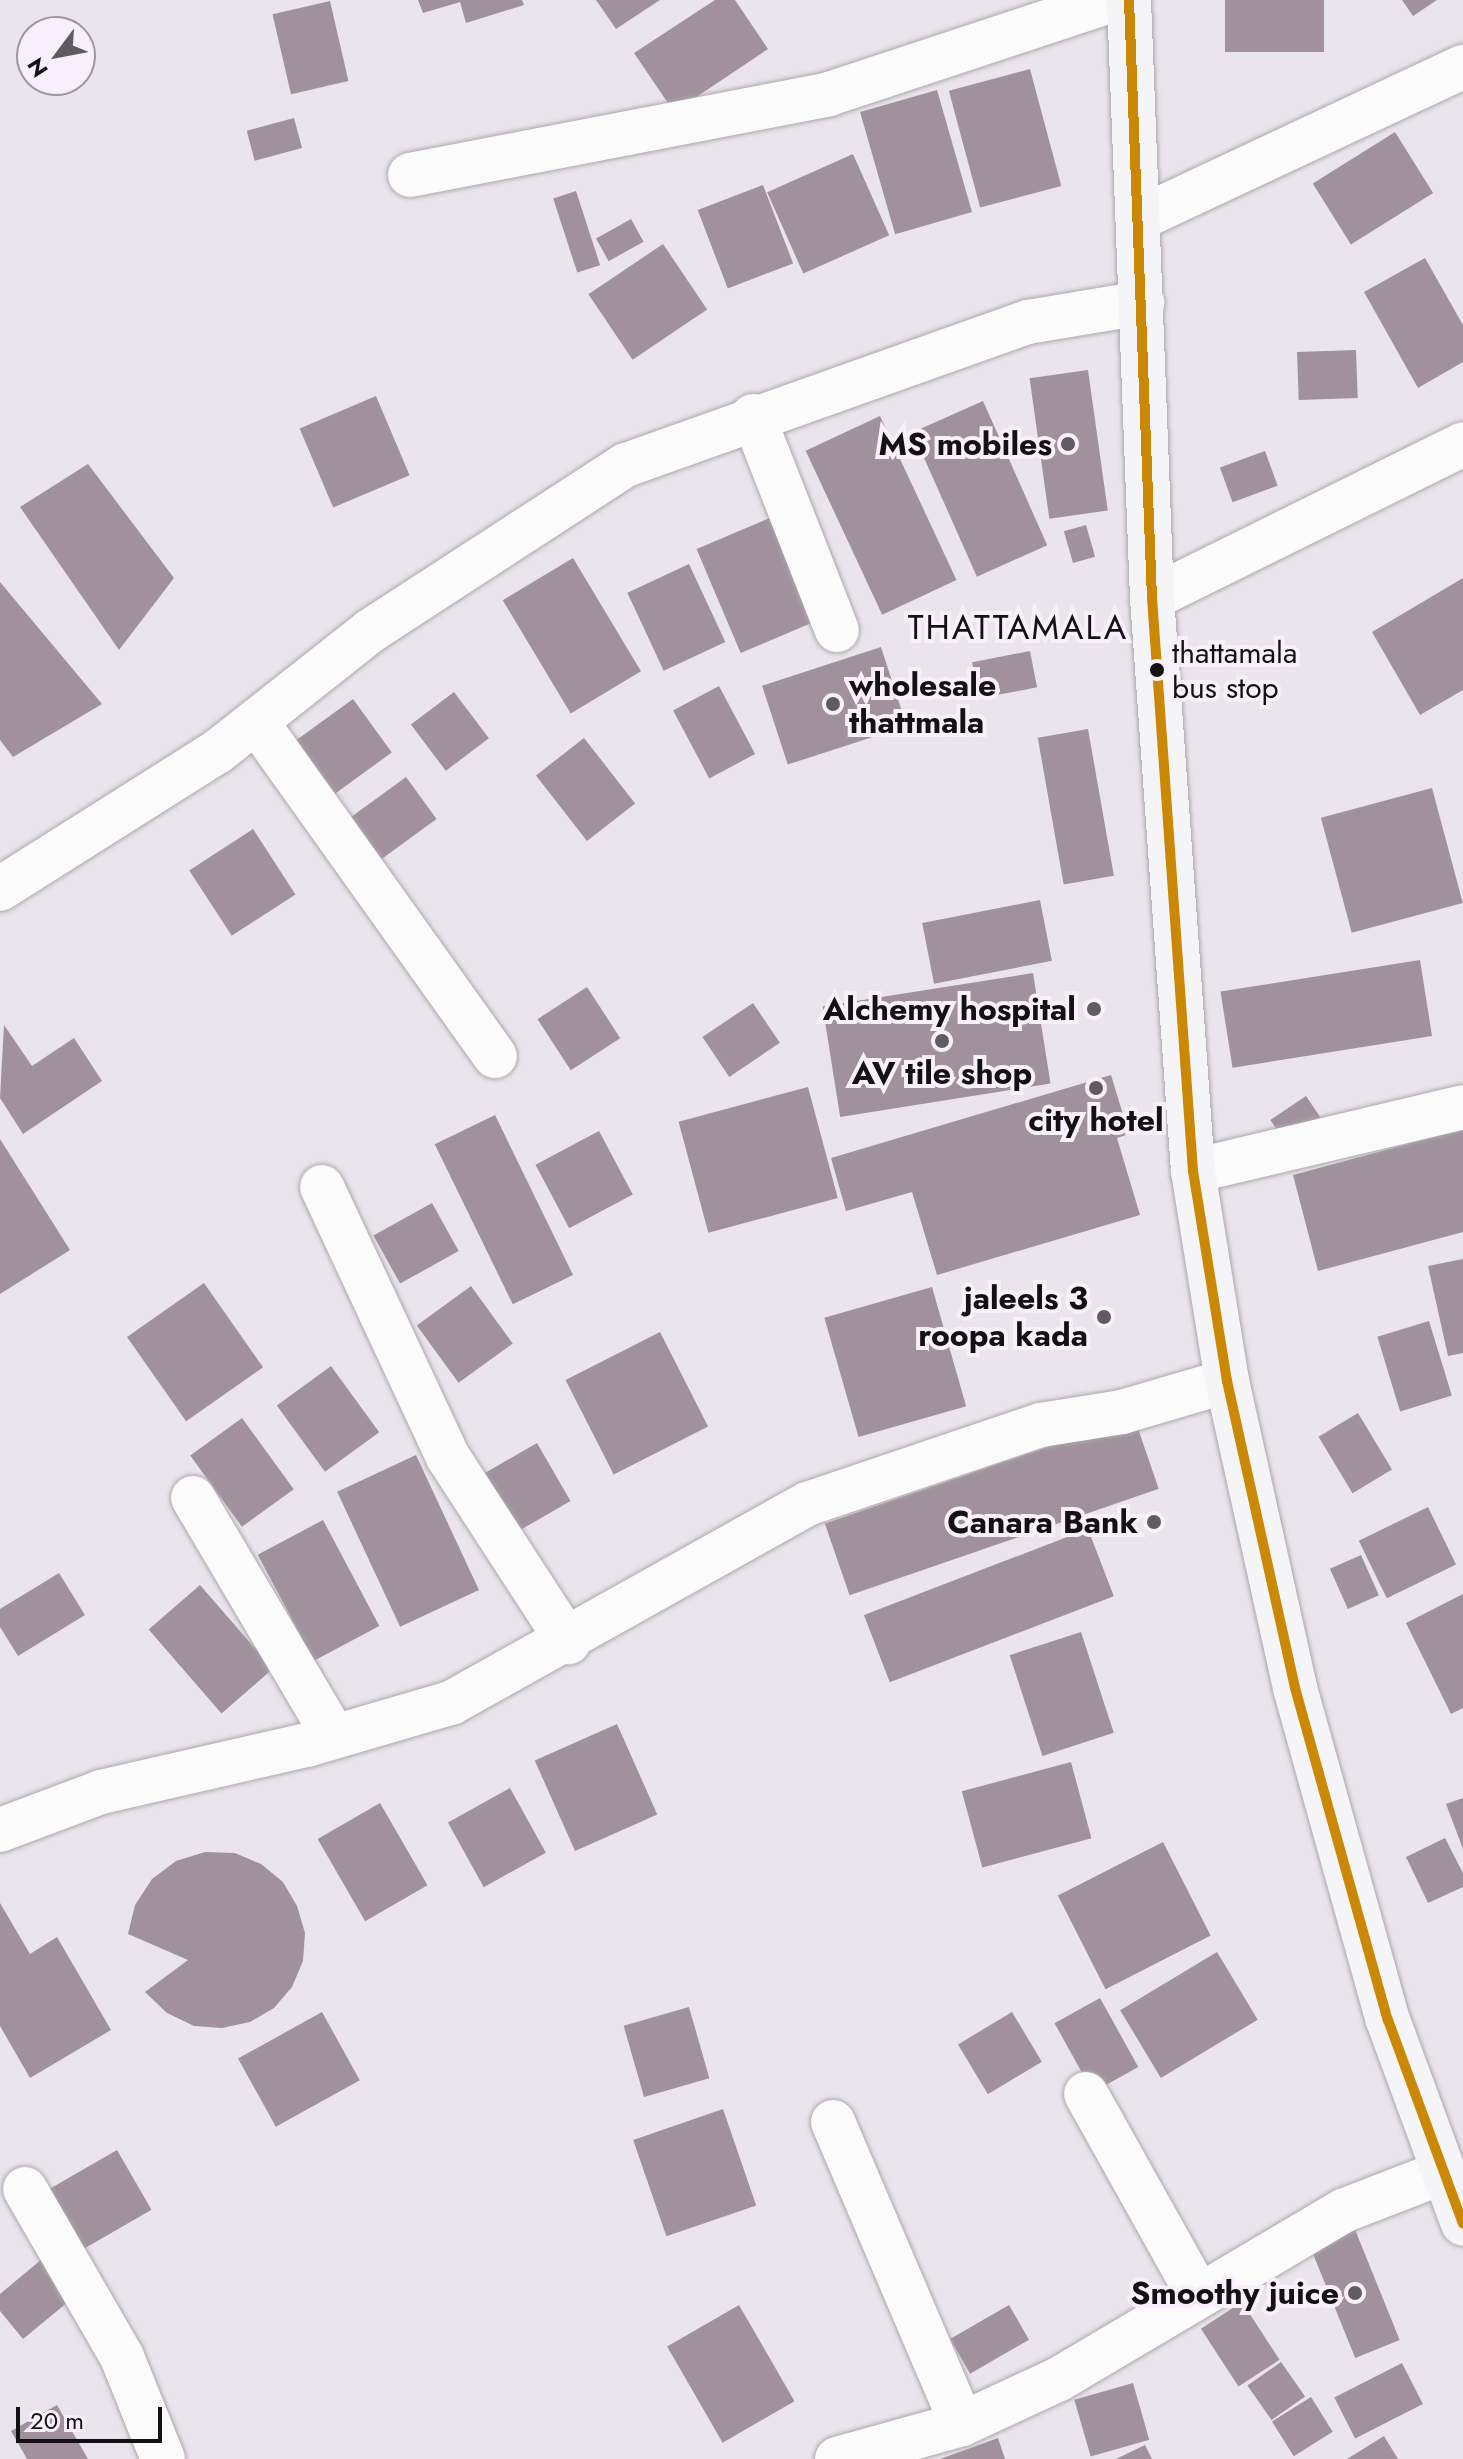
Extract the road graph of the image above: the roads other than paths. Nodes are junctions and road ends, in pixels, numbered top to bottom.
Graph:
1 (1114, 0) edge
2 (1129, 0) edge
3 (1463, 67) edge
4 (410, 175) dead end
5 (1138, 219) junction
6 (1142, 303) junction
7 (753, 416) junction
8 (1463, 444) edge
9 (1152, 598) junction
10 (837, 630) dead end
11 (258, 724) junction
12 (0, 889) edge
13 (495, 1056) dead end
14 (1463, 1107) edge
15 (1193, 1171) junction
16 (322, 1187) dead end
17 (1227, 1381) junction
18 (193, 1498) dead end
19 (568, 1642) junction
20 (333, 1735) junction
21 (0, 1830) edge
22 (1086, 2094) dead end
23 (833, 2122) dead end
24 (1441, 2173) junction
25 (25, 2189) dead end
26 (1462, 2221) edge
27 (1199, 2296) junction
28 (962, 2424) junction
29 (163, 2459) edge
30 (837, 2459) edge

1 - 4 street
2 - 5 main road
3 - 5 street
5 - 6 main road
6 - 7 street
6 - 9 main road
7 - 10 street
7 - 11 street
8 - 9 street
9 - 15 main road
11 - 12 street
11 - 13 street
14 - 15 street
15 - 17 main road
16 - 19 street
17 - 19 street
17 - 24 main road
18 - 20 street
19 - 20 street
20 - 21 street
22 - 27 street
23 - 28 street
24 - 26 main road
24 - 27 street
25 - 29 street
27 - 28 street
28 - 30 street

